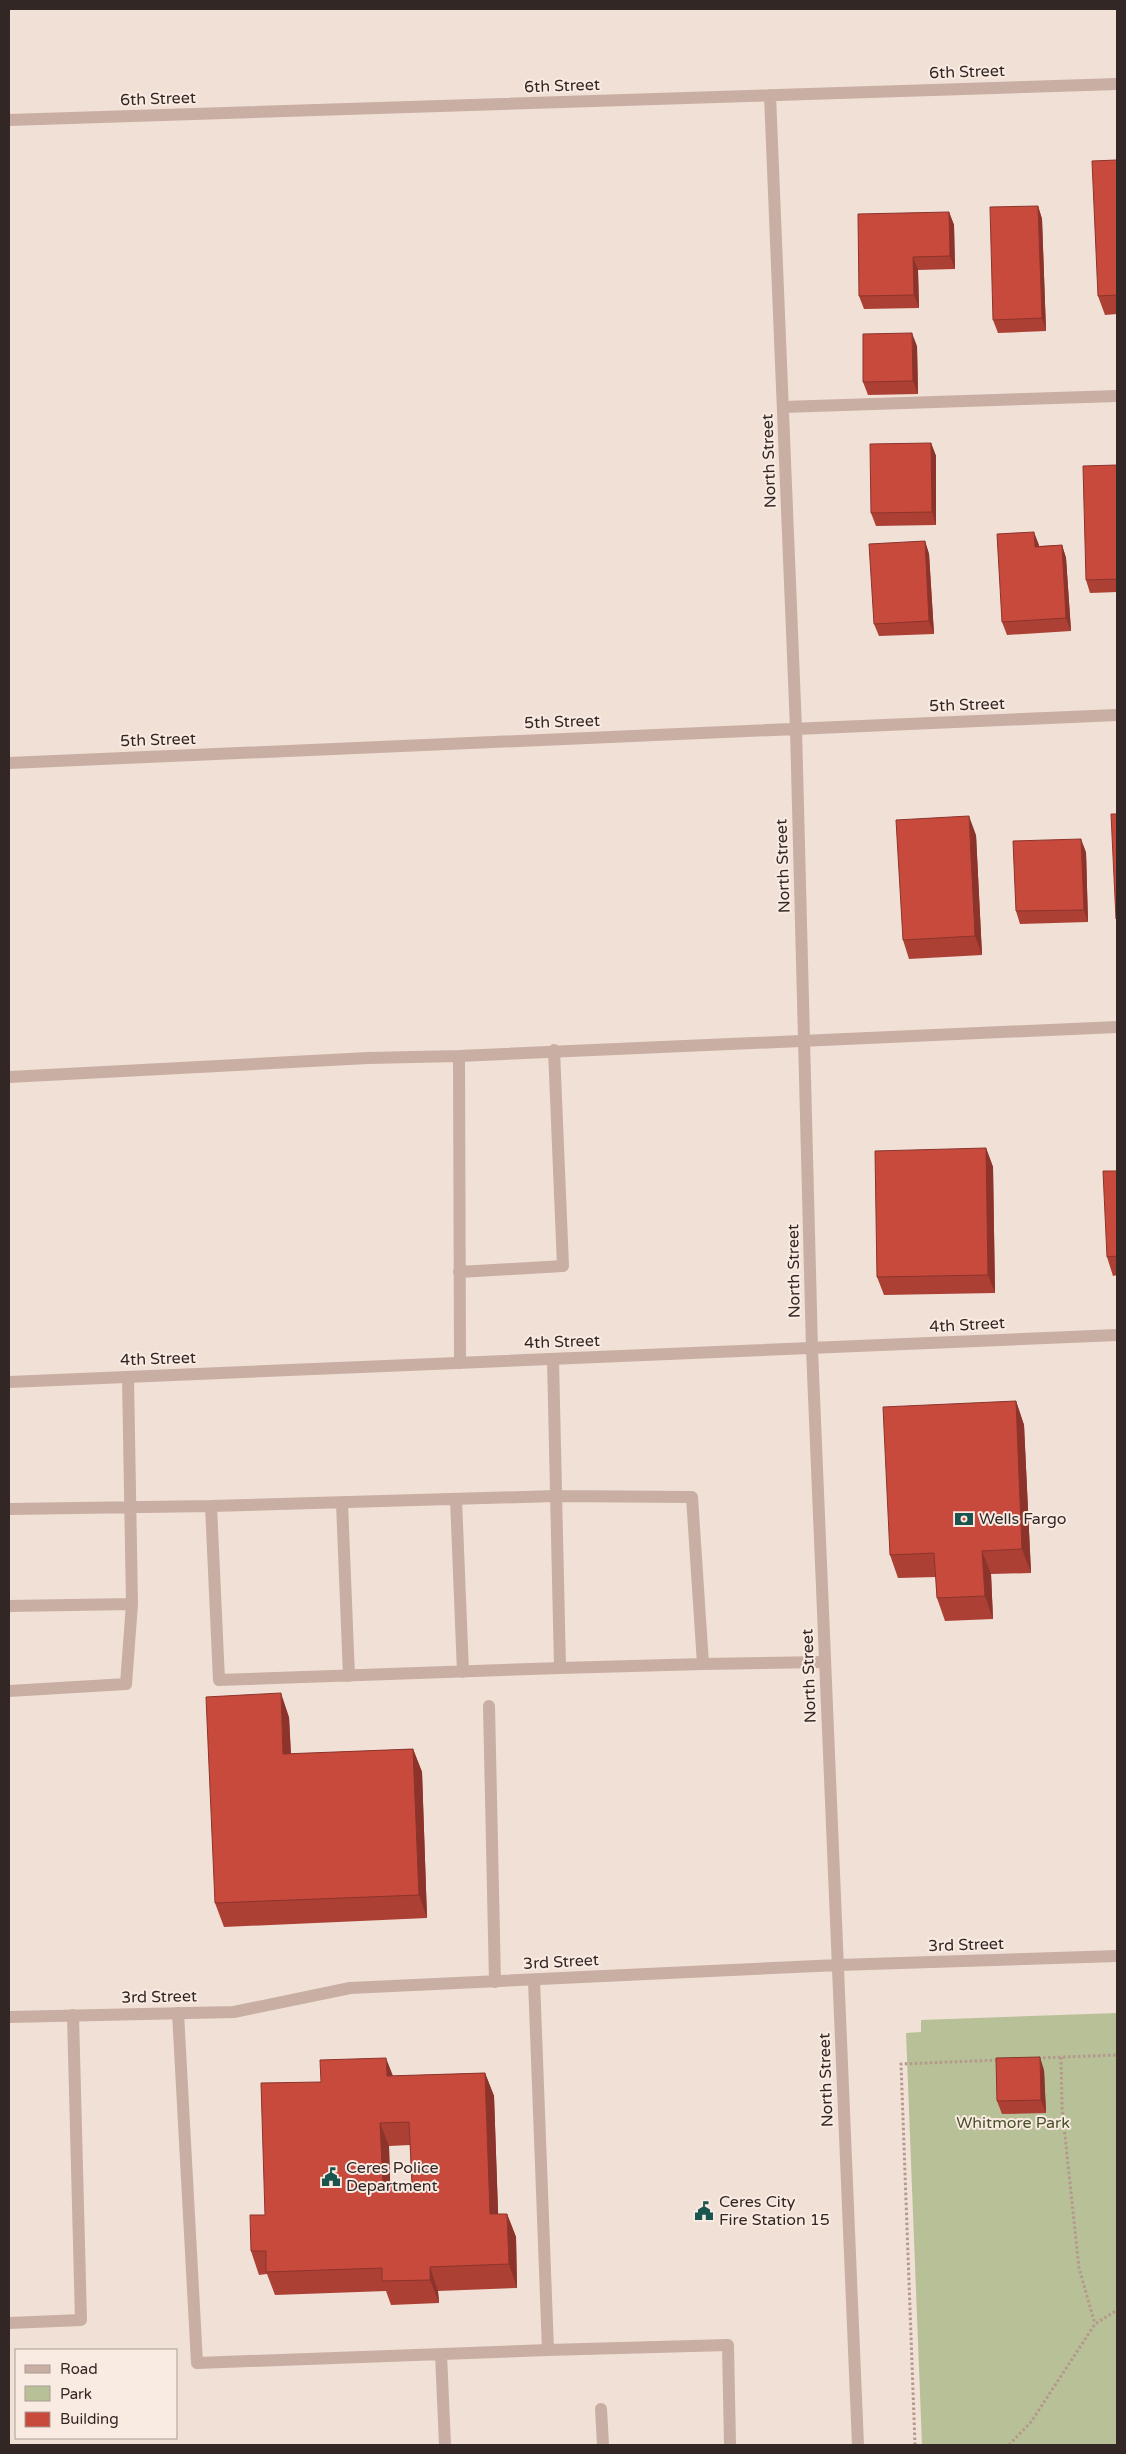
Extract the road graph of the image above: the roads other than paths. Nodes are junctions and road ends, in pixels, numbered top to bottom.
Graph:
1 (1117, 84) edge
2 (770, 95) junction
3 (9, 120) edge
4 (1117, 396) edge
5 (783, 407) junction
6 (1117, 715) edge
7 (796, 729) junction
8 (9, 763) edge
9 (1117, 1027) edge
10 (805, 1040) junction
11 (554, 1050) junction
12 (459, 1056) junction
13 (9, 1077) edge
14 (459, 1272) junction
15 (1117, 1335) edge
16 (812, 1349) junction
17 (553, 1359) junction
18 (460, 1363) junction
19 (128, 1377) junction
20 (9, 1382) edge
21 (556, 1496) junction
22 (456, 1499) junction
23 (342, 1503) junction
24 (211, 1506) junction
25 (130, 1508) junction
26 (9, 1509) edge
27 (132, 1604) junction
28 (9, 1606) edge
29 (825, 1662) junction
30 (703, 1664) junction
31 (560, 1668) junction
32 (463, 1672) junction
33 (349, 1676) junction
34 (9, 1691) edge
35 (489, 1706) dead end
36 (1117, 1956) edge
37 (838, 1965) junction
38 (534, 1980) junction
39 (495, 1982) junction
40 (178, 2013) junction
41 (74, 2015) junction
42 (9, 2017) edge
43 (9, 2323) edge
44 (548, 2350) junction
45 (441, 2354) junction
46 (601, 2409) dead end
47 (445, 2445) edge
48 (603, 2445) edge
49 (730, 2445) edge
50 (858, 2445) edge

1 - 2 street, 6th Street
2 - 3 street, 6th Street
2 - 5 street, North Street
4 - 5 street
5 - 7 street, North Street
6 - 7 street, 5th Street
7 - 8 street, 5th Street
7 - 10 street, North Street
9 - 10 street
10 - 11 street
10 - 16 street, North Street
11 - 12 street
11 - 14 street
12 - 13 street
12 - 14 street
14 - 18 street
15 - 16 street, 4th Street
16 - 17 street, 4th Street
16 - 29 street, North Street
17 - 18 street, 4th Street
17 - 21 street
18 - 19 street, 4th Street
19 - 20 street, 4th Street
19 - 25 street
21 - 22 street
21 - 30 street
21 - 31 street
22 - 23 street
22 - 32 street
23 - 24 street
23 - 33 street
24 - 25 street
24 - 33 street
25 - 26 street
25 - 27 street
27 - 28 street
27 - 34 street
29 - 30 street
29 - 37 street, North Street
30 - 31 street
31 - 32 street
32 - 33 street
35 - 39 street
36 - 37 street, 3rd Street
37 - 38 street, 3rd Street
37 - 50 street, North Street
38 - 39 street, 3rd Street
38 - 44 street
39 - 40 street, 3rd Street
40 - 41 street, 3rd Street
40 - 45 street
41 - 42 street, 3rd Street
41 - 43 street
44 - 45 street
44 - 49 street
45 - 47 street
46 - 48 street

